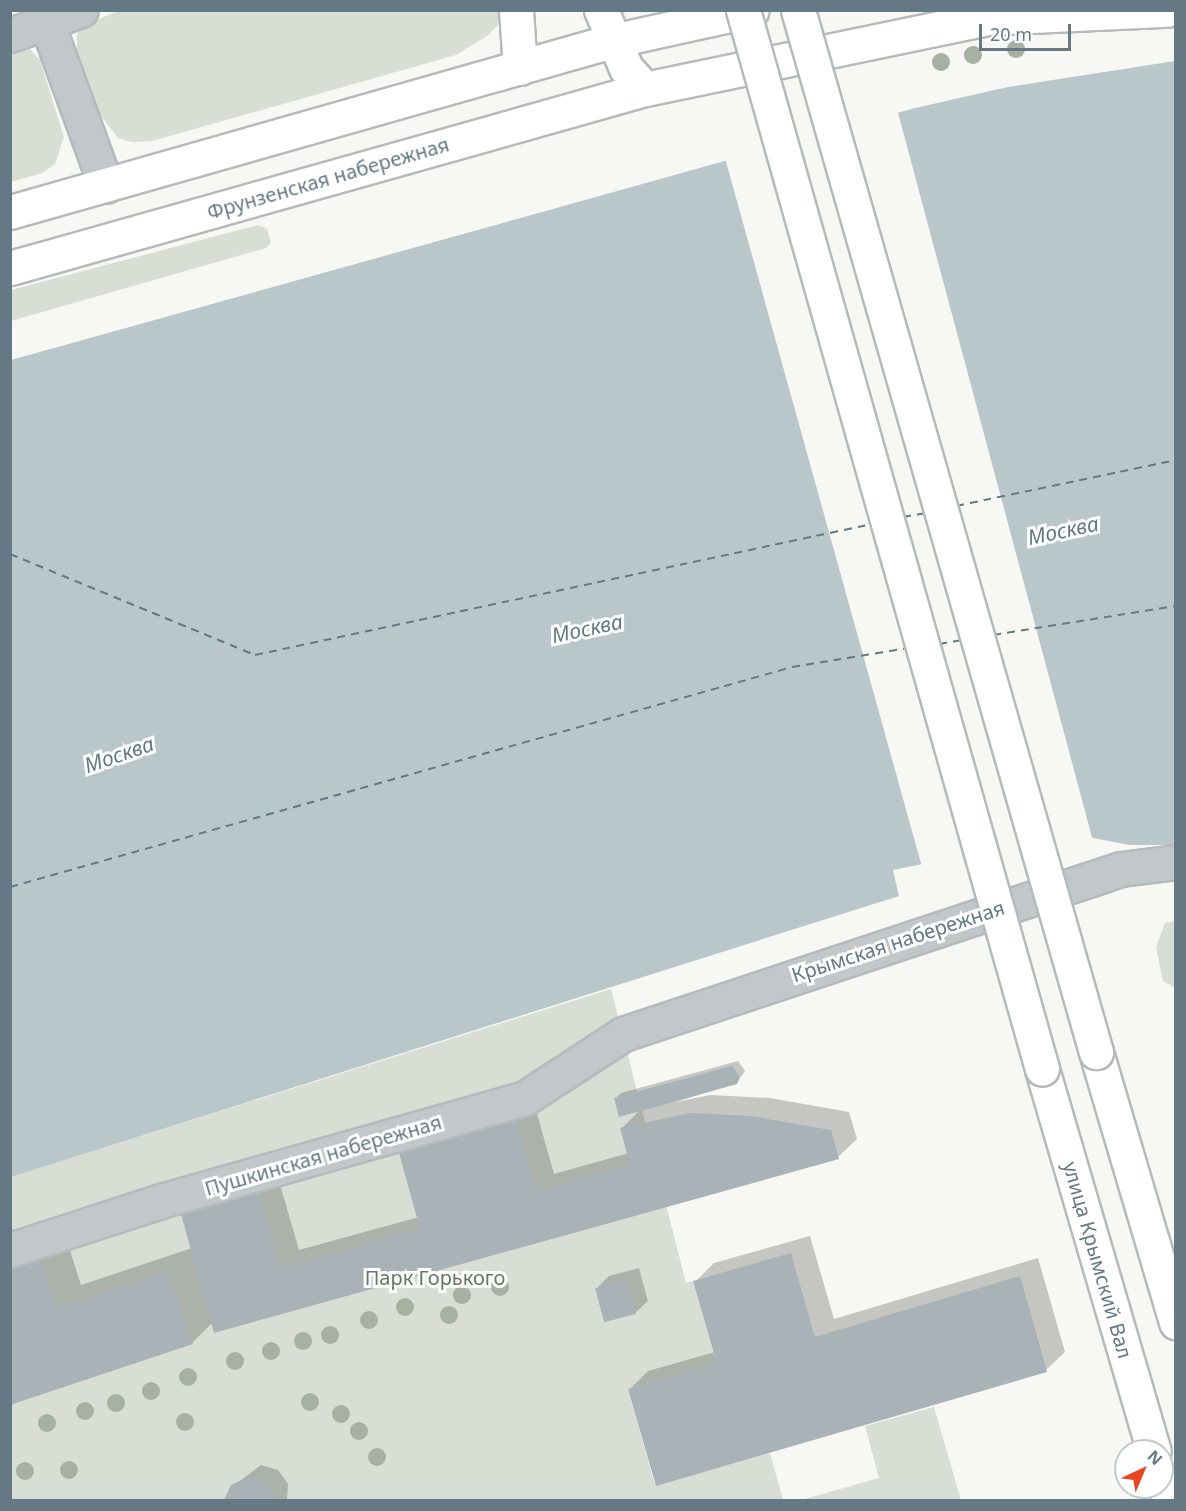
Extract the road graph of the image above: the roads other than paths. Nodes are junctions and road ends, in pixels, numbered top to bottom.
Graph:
1 (81, 10) edge
2 (516, 10) edge
3 (601, 10) edge
4 (743, 10) edge
5 (752, 10) edge
6 (798, 10) edge
7 (1167, 10) edge
8 (993, 14) edge
9 (44, 16) edge
10 (10, 35) edge
11 (612, 41) junction
12 (520, 68) junction
13 (645, 89) junction
14 (106, 186) junction
15 (10, 213) edge
16 (10, 268) edge
17 (1176, 862) edge
18 (623, 1034) joint
19 (10, 1250) edge
20 (1176, 1322) edge
21 (1150, 1439) edge

1 - 9 street
2 - 12 main road
3 - 11 main road
4 - 21 main road, улица Крымский Вал, bridge
5 - 11 main road
6 - 20 main road, bridge
7 - 8 main road, Фрунзенская набережная
8 - 13 main road, Фрунзенская набережная
9 - 10 street
9 - 14 street
11 - 12 main road
11 - 13 main road
12 - 14 main road
13 - 16 main road, Фрунзенская набережная
14 - 15 main road
17 - 18 street, Крымская набережная
18 - 19 street, Пушкинская набережная

